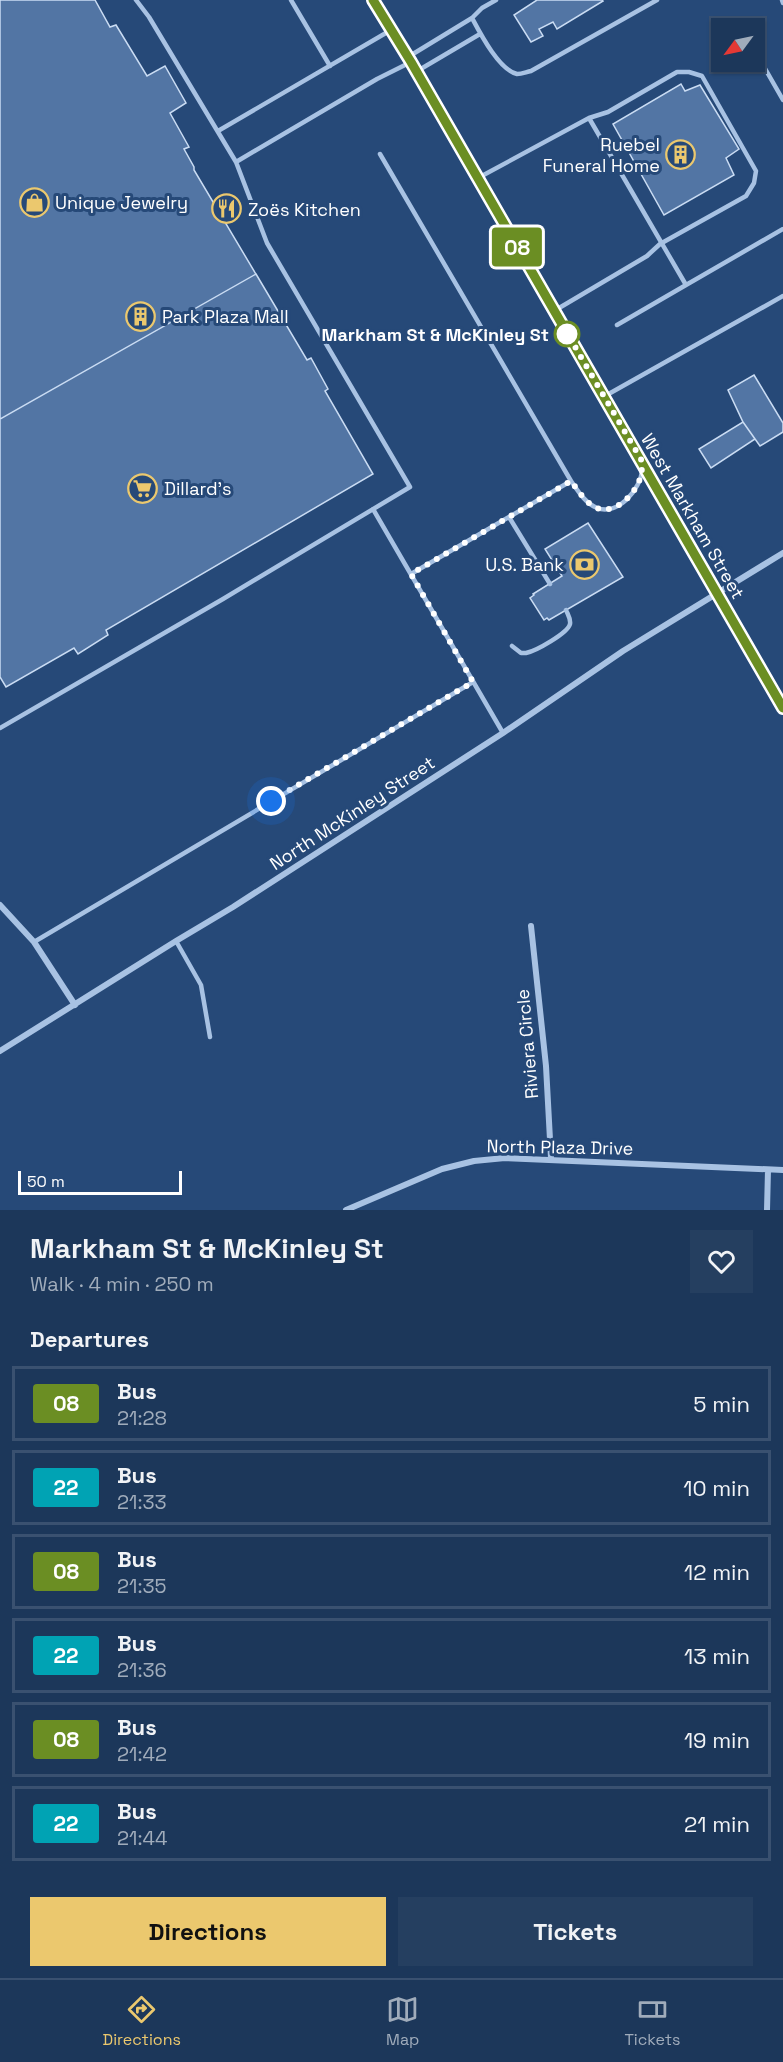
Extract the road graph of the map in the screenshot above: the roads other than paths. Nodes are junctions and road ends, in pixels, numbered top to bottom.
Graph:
1 (136, 0) edge
2 (291, 0) edge
3 (373, 0) edge
4 (496, 0) edge
5 (657, 0) edge
6 (472, 18) junction
7 (391, 30) junction
8 (480, 34) junction
9 (412, 63) junction
10 (330, 66) junction
11 (765, 68) edge
12 (783, 100) edge
13 (589, 118) junction
14 (218, 131) junction
15 (380, 154) dead end
16 (236, 162) junction
17 (478, 178) junction
18 (783, 229) edge
19 (660, 244) junction
20 (686, 285) junction
21 (783, 296) edge
22 (554, 311) junction
23 (617, 325) dead end
24 (604, 397) junction
25 (642, 461) junction
26 (571, 481) junction
27 (373, 509) junction
28 (509, 517) junction
29 (783, 553) edge
30 (411, 574) junction
31 (550, 584) dead end
32 (716, 593) junction
33 (566, 610) dead end
34 (512, 646) dead end
35 (473, 682) junction
36 (783, 708) edge
37 (1, 726) edge
38 (503, 733) junction
39 (0, 905) edge
40 (531, 927) dead end
41 (176, 941) junction
42 (34, 942) junction
43 (75, 1005) junction
44 (210, 1037) dead end
45 (0, 1051) edge
46 (551, 1158) junction
47 (768, 1170) junction
48 (783, 1170) edge
49 (346, 1210) edge
50 (767, 1210) edge

1 - 14 lane
2 - 10 lane
3 - 7 main road, West Markham Street
4 - 6 lane
5 - 8 lane
6 - 8 lane
6 - 9 lane
7 - 9 main road, West Markham Street
7 - 10 lane
8 - 9 lane
9 - 16 lane
9 - 17 main road, West Markham Street
10 - 14 lane
11 - 12 lane
13 - 17 lane
13 - 19 lane
13 - 19 lane
14 - 16 lane
15 - 26 lane
16 - 27 lane
17 - 22 main road, West Markham Street
18 - 20 lane
19 - 20 lane
19 - 22 lane
20 - 23 lane
21 - 24 lane
22 - 24 main road, West Markham Street
24 - 25 main road, West Markham Street
25 - 26 lane
25 - 32 main road, West Markham Street
26 - 28 lane
27 - 30 lane
27 - 37 lane
28 - 30 lane
28 - 31 lane
29 - 32 street, North McKinley Street
30 - 35 lane
32 - 36 main road, West Markham Street
32 - 38 street, North McKinley Street
33 - 34 lane
35 - 38 lane
35 - 42 lane
38 - 41 street, North McKinley Street
39 - 42 street
40 - 46 street, Riviera Circle
41 - 43 street, North McKinley Street
41 - 44 lane
42 - 43 street
43 - 45 street, North McKinley Street
46 - 47 street, North Plaza Drive
46 - 49 street, North Plaza Drive
47 - 48 street, North Plaza Drive
47 - 50 street

